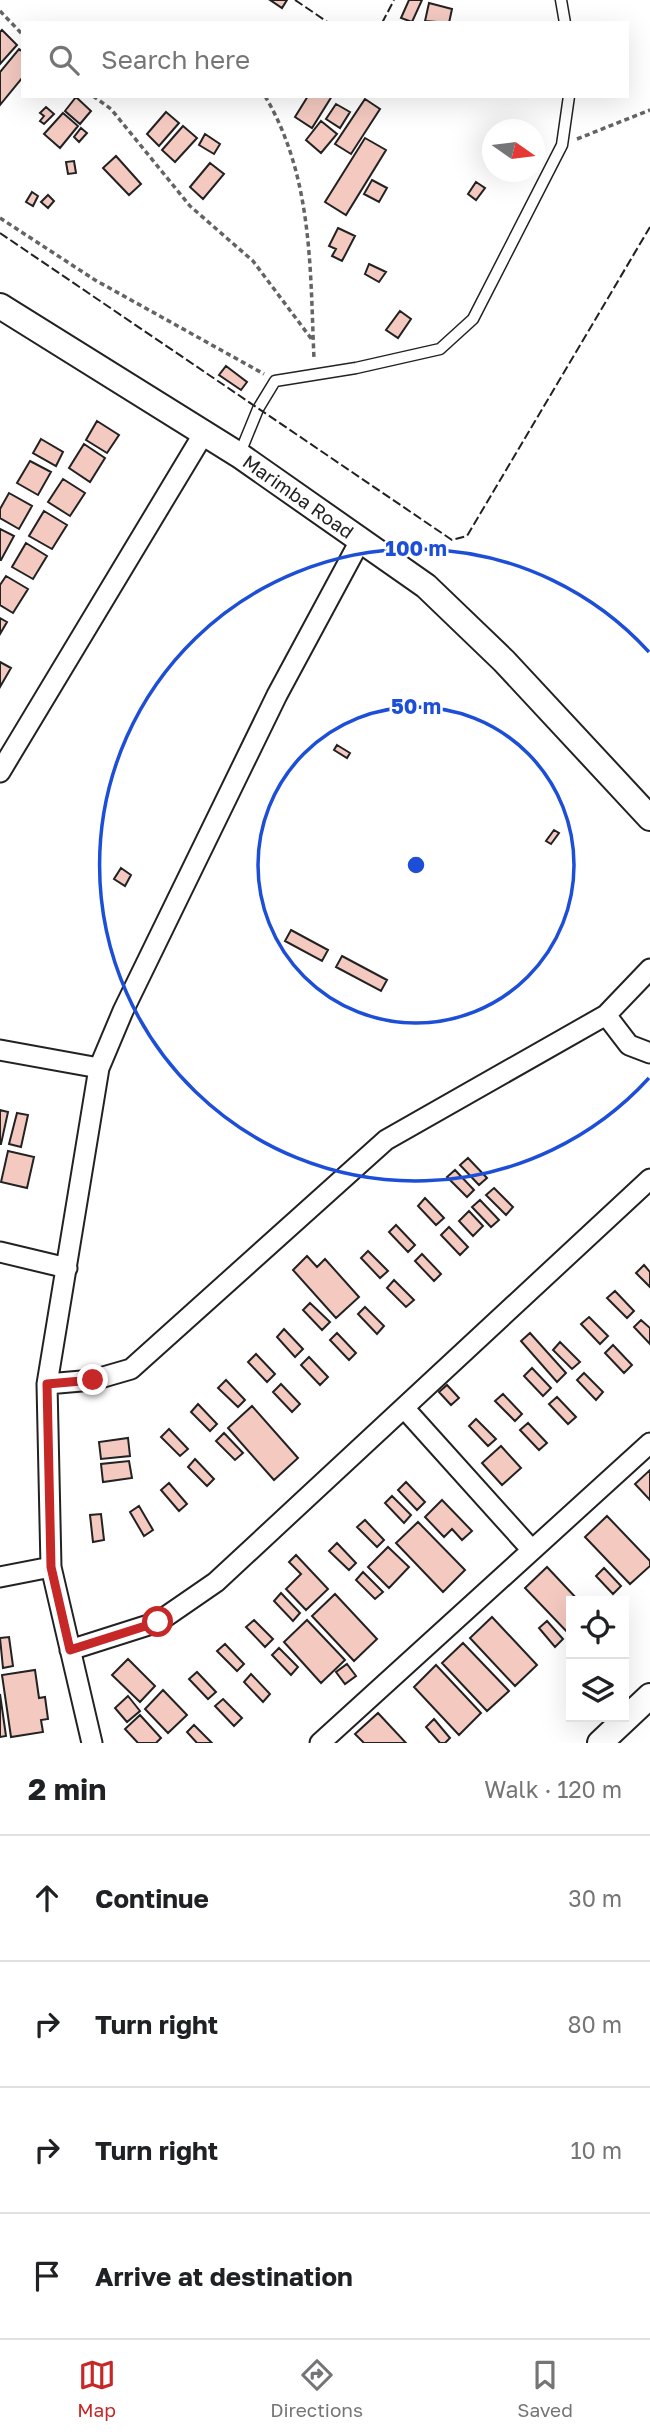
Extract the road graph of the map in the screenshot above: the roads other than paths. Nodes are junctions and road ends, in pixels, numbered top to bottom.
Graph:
1 (561, 0) edge
2 (565, 21) edge
3 (569, 98) edge
4 (0, 306) edge
5 (204, 433) junction
6 (239, 455) junction
7 (362, 539) junction
8 (0, 772) edge
9 (650, 818) edge
10 (650, 969) edge
11 (606, 1015) junction
12 (0, 1050) edge
13 (650, 1053) edge
14 (99, 1068) junction
15 (650, 1179) edge
16 (0, 1252) edge
17 (67, 1268) junction
18 (47, 1384) junction
19 (405, 1409) junction
20 (650, 1443) edge
21 (531, 1549) junction
22 (51, 1567) junction
23 (0, 1577) edge
24 (70, 1650) junction
25 (650, 1696) edge
26 (92, 1743) edge
27 (320, 1743) edge
28 (600, 1743) edge

1 - 2 lane
3 - 6 lane
4 - 5 street, Marimba Road
5 - 6 street, Marimba Road
5 - 8 street
6 - 7 street, Marimba Road
7 - 9 street, Marimba Road
7 - 14 street
10 - 11 street
11 - 13 street
11 - 18 street
12 - 14 street
14 - 17 street
15 - 19 street
16 - 17 street
17 - 18 street
18 - 22 street
19 - 21 street
19 - 24 street
20 - 21 street
21 - 27 street
22 - 23 street
22 - 24 street
24 - 26 street
25 - 28 street

